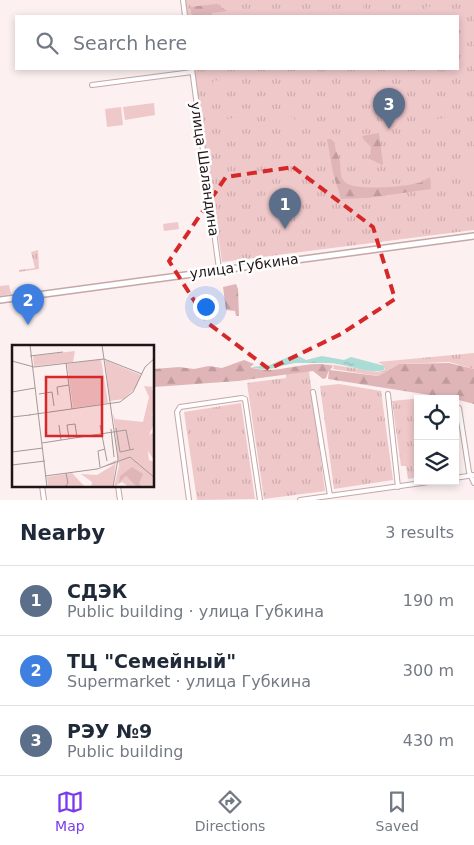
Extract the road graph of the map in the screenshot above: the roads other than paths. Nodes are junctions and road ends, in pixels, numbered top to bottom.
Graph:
1 (183, 0) edge
2 (185, 15) edge
3 (192, 70) edge
4 (92, 85) dead end
5 (474, 236) edge
6 (219, 269) junction
7 (0, 298) edge
8 (313, 392) dead end
9 (388, 394) dead end
10 (459, 408) dead end
11 (472, 475) edge
12 (459, 477) edge
13 (474, 483) edge
14 (414, 485) edge
15 (398, 488) junction
16 (330, 496) junction
17 (189, 500) edge
18 (260, 500) edge
19 (300, 500) edge

1 - 2 street
3 - 4 street
3 - 6 street, улица Шаландина
5 - 6 main road, улица Губкина
6 - 7 main road, улица Губкина
8 - 16 street
9 - 15 street
10 - 11 street
11 - 12 street
11 - 13 street
14 - 15 street
15 - 16 street
16 - 19 street
17 - 18 street

